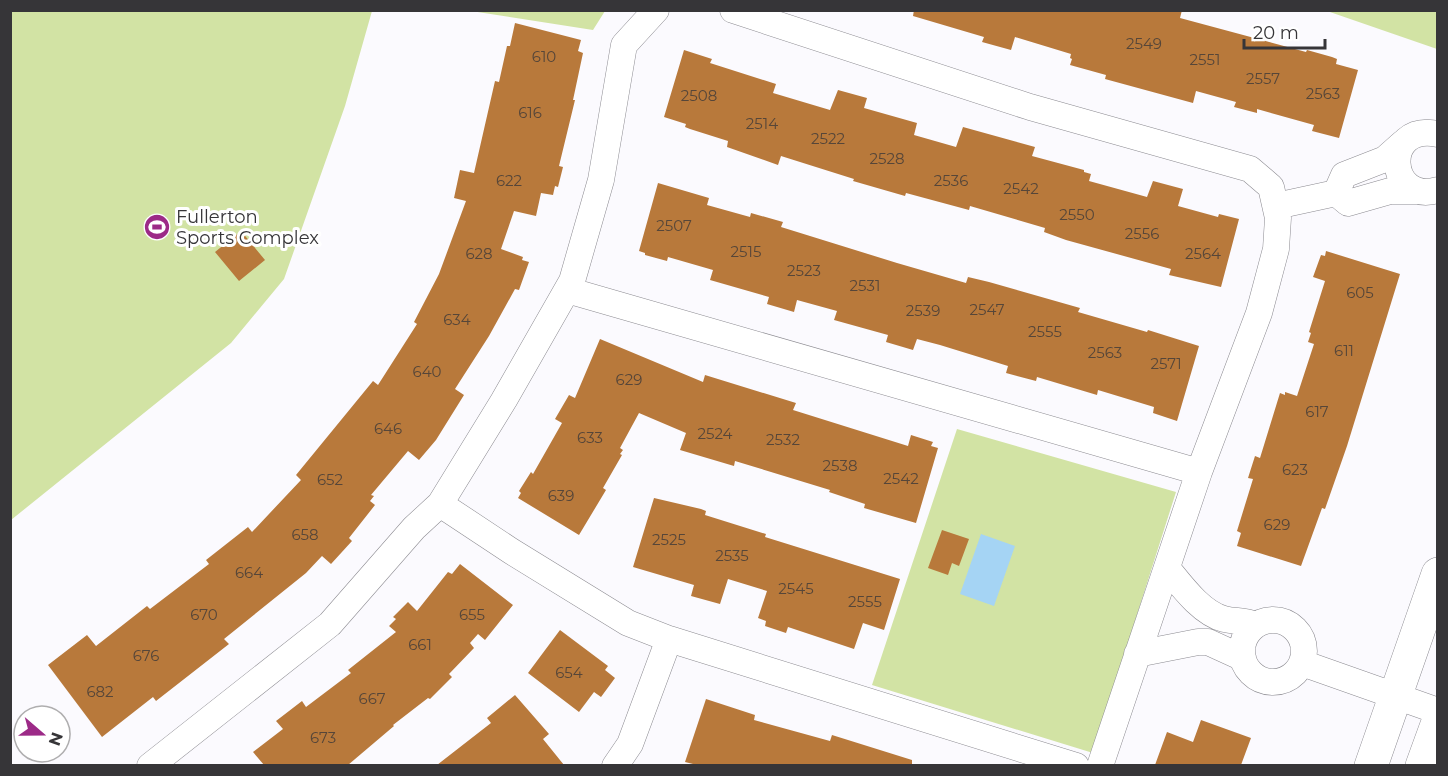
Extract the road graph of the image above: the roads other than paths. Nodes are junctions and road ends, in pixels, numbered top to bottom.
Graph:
1 (656, 10) edge
2 (733, 10) edge
3 (1437, 134) edge
4 (1403, 143) junction
5 (1427, 190) edge
6 (1336, 194) junction
7 (1276, 206) junction
8 (567, 290) junction
9 (1199, 472) junction
10 (440, 504) junction
11 (1167, 568) junction
12 (1437, 574) edge
13 (1256, 625) junction
14 (669, 639) junction
15 (1137, 654) junction
16 (1242, 658) junction
17 (1302, 663) junction
18 (1395, 696) junction
19 (1437, 711) edge
20 (1437, 722) edge
21 (150, 765) edge
22 (615, 765) edge
23 (1076, 765) edge
24 (1100, 765) edge
25 (1371, 765) edge
26 (1422, 765) edge

1 - 8 street
2 - 7 street
3 - 4 street
4 - 5 street
4 - 6 street
5 - 6 street
6 - 7 street
7 - 9 street
8 - 9 street
8 - 10 street
9 - 11 street
10 - 14 street
10 - 21 street
11 - 13 street
11 - 15 street
12 - 18 main road
13 - 16 street
13 - 17 street
14 - 22 street
14 - 23 street
15 - 16 street
15 - 24 street
16 - 17 street
17 - 18 street
18 - 19 street
18 - 25 main road
20 - 26 main road

